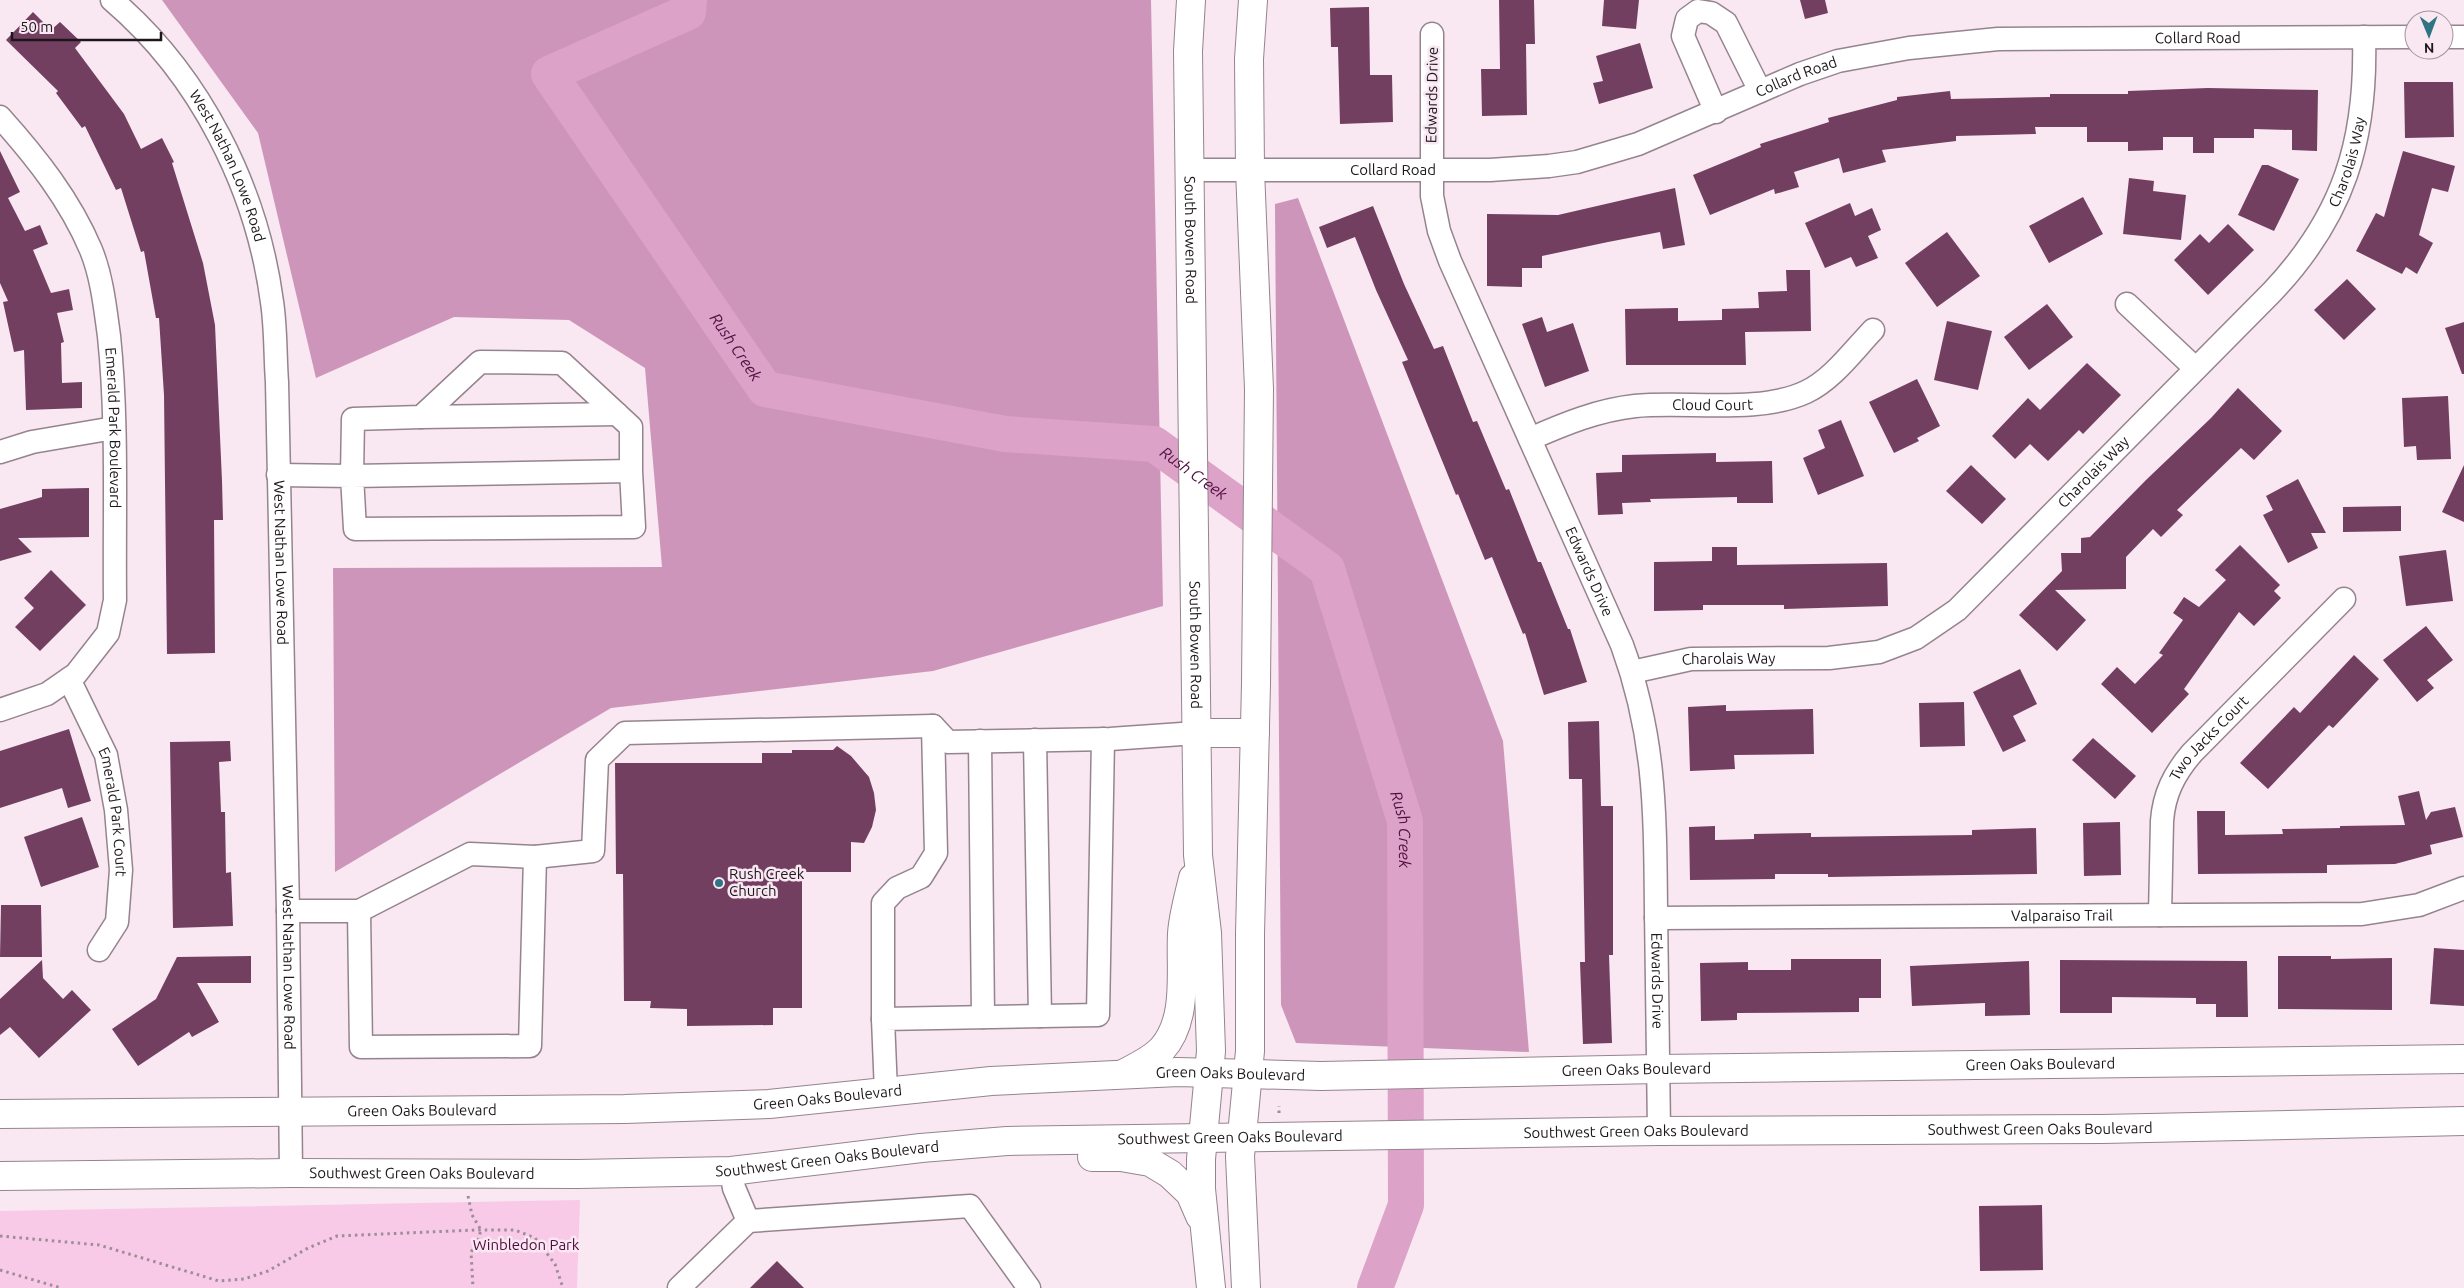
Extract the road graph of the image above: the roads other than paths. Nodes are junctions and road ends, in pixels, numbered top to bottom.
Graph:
1 (112, 0) edge
2 (1191, 0) edge
3 (1253, 0) edge
4 (1432, 34) dead end
5 (2364, 37) junction
6 (2404, 37) edge
7 (1760, 91) junction
8 (1716, 112) junction
9 (0, 117) edge
10 (1191, 170) junction
11 (1250, 170) junction
12 (1431, 170) junction
13 (2127, 304) dead end
14 (1873, 330) dead end
15 (2196, 368) junction
16 (617, 414) junction
17 (421, 416) junction
18 (114, 428) junction
19 (1530, 439) junction
20 (0, 452) edge
21 (631, 471) junction
22 (278, 475) junction
23 (352, 476) junction
24 (2344, 599) dead end
25 (1632, 672) junction
26 (69, 679) junction
27 (0, 710) edge
28 (933, 726) junction
29 (1196, 733) junction
30 (1254, 734) junction
31 (1103, 739) junction
32 (1035, 740) junction
33 (980, 741) junction
34 (1198, 854) junction
35 (535, 857) junction
36 (2464, 888) edge
37 (288, 911) junction
38 (359, 911) junction
39 (2160, 915) junction
40 (1656, 918) junction
41 (99, 950) dead end
42 (1040, 1016) junction
43 (983, 1017) junction
44 (883, 1019) junction
45 (2464, 1059) edge
46 (1658, 1069) junction
47 (1209, 1072) junction
48 (1123, 1074) junction
49 (1247, 1074) junction
50 (886, 1092) junction
51 (291, 1112) junction
52 (0, 1114) edge
53 (2464, 1121) edge
54 (1659, 1132) junction
55 (1203, 1137) junction
56 (1242, 1137) junction
57 (921, 1148) junction
58 (731, 1171) junction
59 (291, 1174) junction
60 (0, 1176) edge
61 (748, 1221) junction
62 (1205, 1227) junction
63 (679, 1288) edge
64 (1029, 1288) edge
65 (1211, 1288) edge
66 (1246, 1288) edge

1 - 22 street, West Nathan Lowe Road
2 - 10 main road, South Bowen Road
3 - 11 main road
4 - 12 street, Edwards Drive
5 - 6 street, Collard Road
5 - 7 street, Collard Road
5 - 15 street, Charolais Way
7 - 8 street, Collard Road
7 - 8 street
8 - 12 street, Collard Road
9 - 18 street, Emerald Park Boulevard
10 - 11 street, Collard Road
10 - 29 main road, South Bowen Road
11 - 12 street, Collard Road
11 - 30 main road
12 - 19 street, Edwards Drive
13 - 15 street
14 - 19 street, Cloud Court
15 - 25 street, Charolais Way
16 - 17 street
16 - 17 street
16 - 21 street
17 - 23 street
18 - 20 street
18 - 26 street, Emerald Park Boulevard
19 - 25 street, Edwards Drive
21 - 23 street
21 - 23 street
22 - 23 street
22 - 37 street, West Nathan Lowe Road
24 - 39 street, Two Jacks Court
25 - 40 street, Edwards Drive
26 - 27 street, Emerald Park Boulevard
26 - 41 street, Emerald Park Court
28 - 33 street
28 - 35 street
28 - 44 street
29 - 30 main road
29 - 31 street
29 - 34 main road, South Bowen Road
30 - 49 main road
31 - 32 street
31 - 42 street
32 - 33 street
32 - 42 street
33 - 43 street
34 - 47 main road, South Bowen Road
34 - 48 main road
35 - 38 street
35 - 38 street
36 - 39 street, Valparaiso Trail
37 - 38 street
37 - 51 street, West Nathan Lowe Road
39 - 40 street, Valparaiso Trail
40 - 46 street, Edwards Drive
42 - 43 street
43 - 44 street
44 - 50 street
45 - 46 main road, Green Oaks Boulevard
46 - 49 main road, Green Oaks Boulevard
46 - 54 street, Edwards Drive
47 - 48 main road, Green Oaks Boulevard
47 - 49 main road, Green Oaks Boulevard
47 - 55 main road, South Bowen Road
48 - 50 main road, Green Oaks Boulevard
49 - 56 main road
50 - 51 main road, Green Oaks Boulevard
51 - 52 main road, Green Oaks Boulevard
51 - 59 street, West Nathan Lowe Road
53 - 54 main road, Southwest Green Oaks Boulevard
54 - 56 main road, Southwest Green Oaks Boulevard
55 - 56 main road, Southwest Green Oaks Boulevard
55 - 57 main road, Southwest Green Oaks Boulevard
55 - 62 main road, South Bowen Road
56 - 66 main road
57 - 58 main road, Southwest Green Oaks Boulevard
57 - 62 main road
58 - 59 main road, Southwest Green Oaks Boulevard
58 - 61 street
59 - 60 main road, Southwest Green Oaks Boulevard
61 - 63 street
61 - 64 street
62 - 65 main road, South Bowen Road

